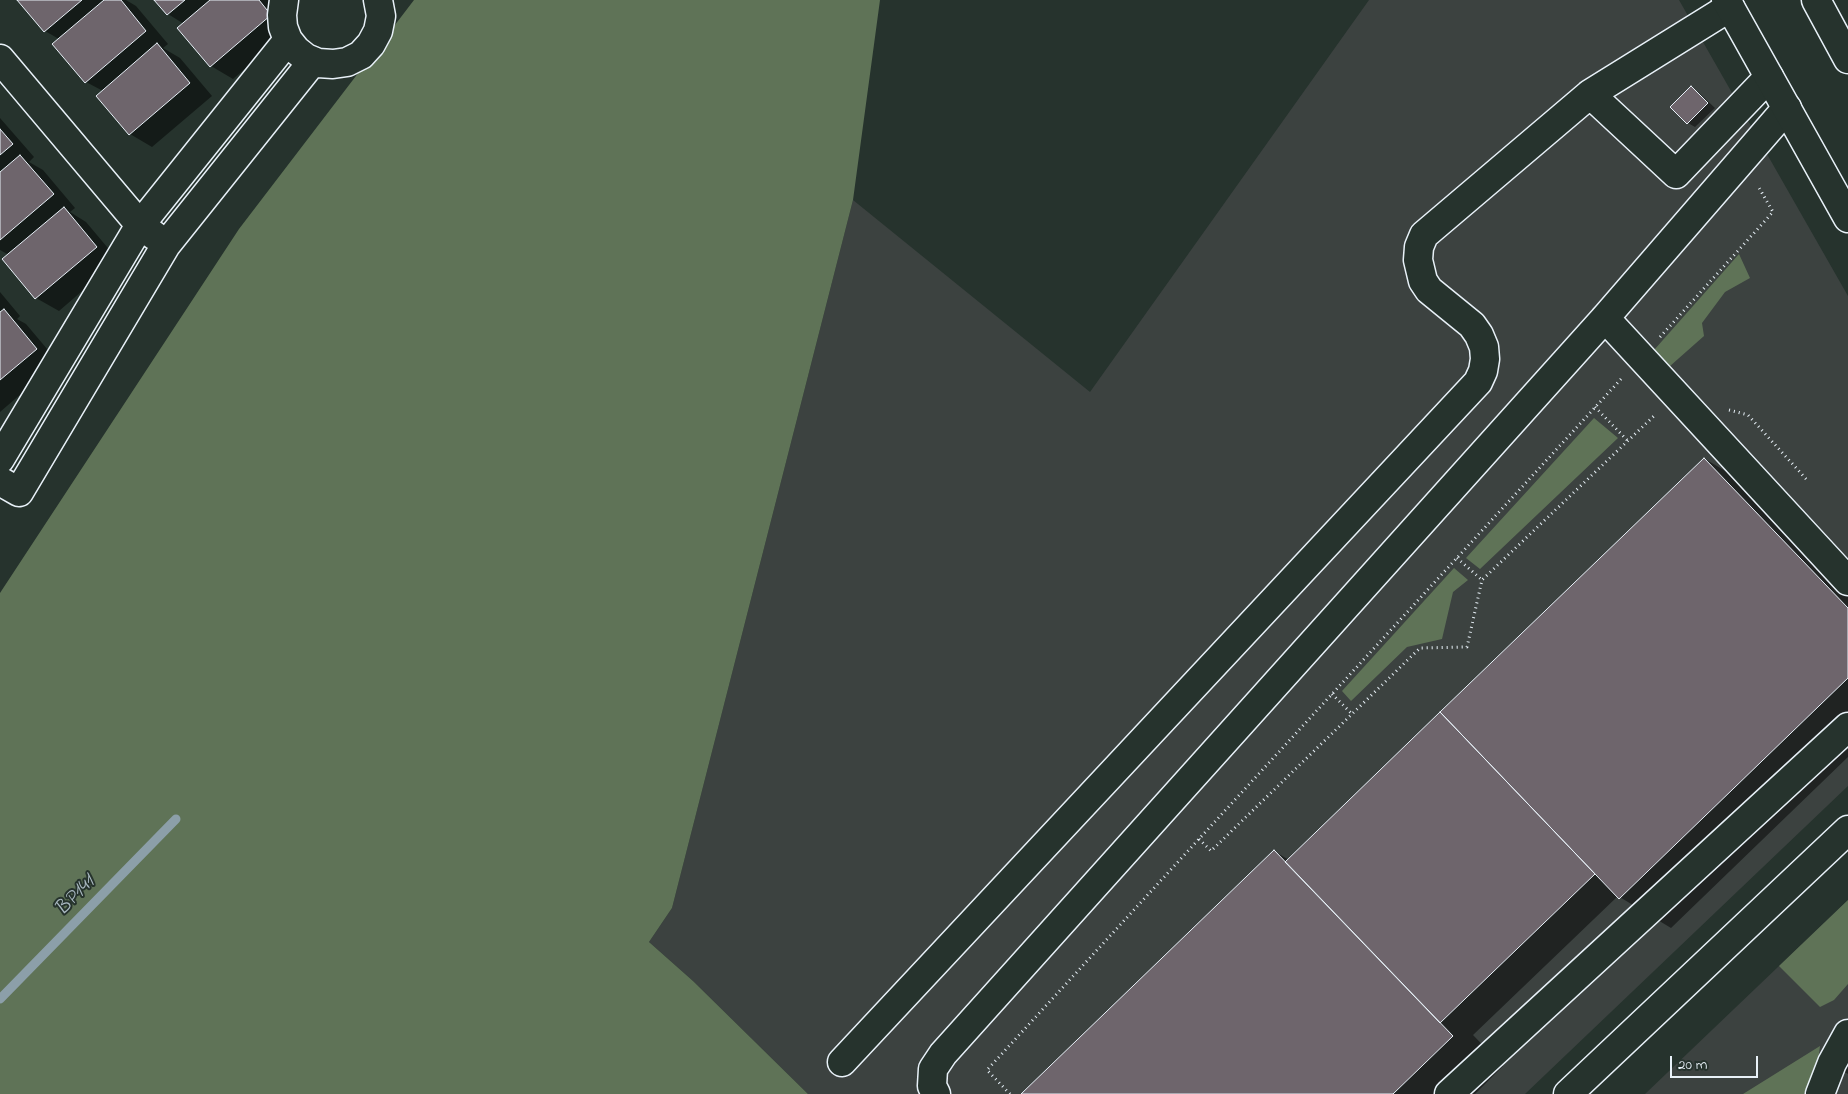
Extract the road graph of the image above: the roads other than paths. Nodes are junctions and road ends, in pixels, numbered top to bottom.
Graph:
1 (284, 0) edge
2 (378, 0) edge
3 (1816, 0) edge
4 (1728, 4) edge
5 (288, 40) junction
6 (0, 59) edge
7 (1848, 59) edge
8 (313, 61) junction
9 (1769, 77) junction
10 (1590, 94) junction
11 (1788, 108) junction
12 (1848, 218) edge
13 (140, 225) junction
14 (166, 245) junction
15 (1605, 318) junction
16 (0, 459) edge
17 (0, 481) edge
18 (1848, 581) edge
19 (1848, 727) edge
20 (1848, 830) edge
21 (1848, 1034) edge
22 (842, 1062) dead end
23 (936, 1094) edge
24 (1449, 1094) edge
25 (1568, 1094) edge
26 (1820, 1094) edge

1 - 5 main road
2 - 8 main road
3 - 7 main road
4 - 9 main road
4 - 10 main road
5 - 8 main road
5 - 13 main road
6 - 13 main road
8 - 14 main road
9 - 10 main road
9 - 11 main road
10 - 22 main road
11 - 12 main road
11 - 15 main road
13 - 14 main road
13 - 16 main road
14 - 17 main road
15 - 18 main road
15 - 23 main road
19 - 24 main road
20 - 25 main road
21 - 26 main road

